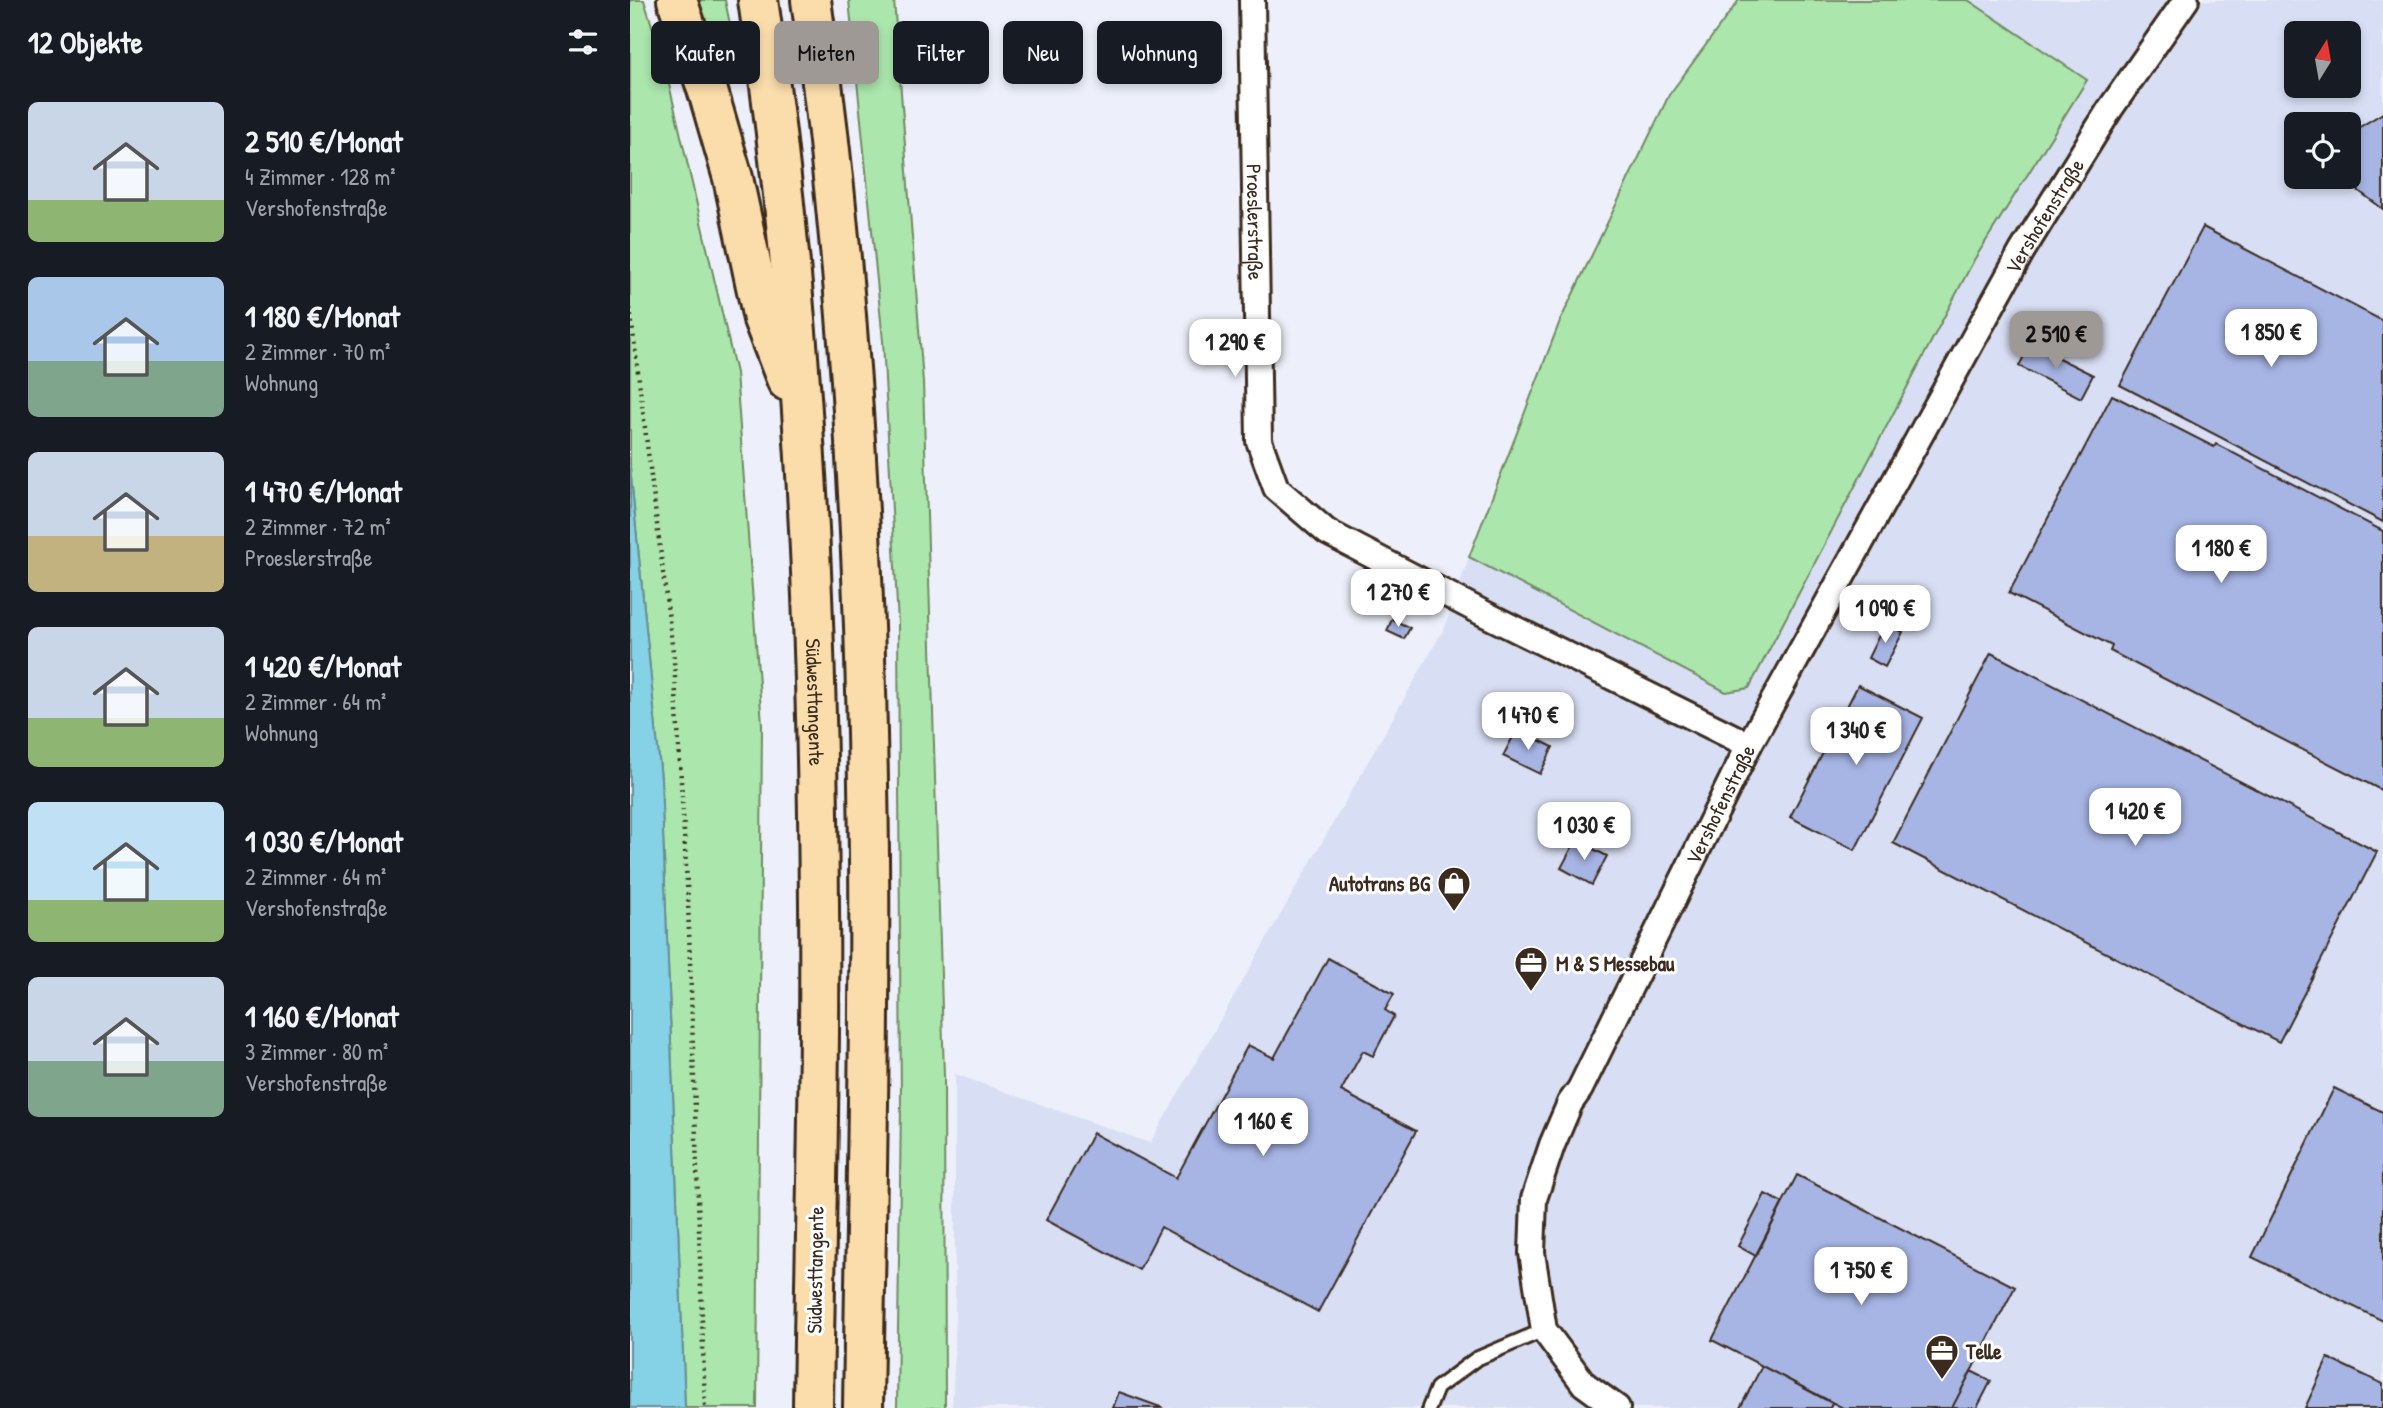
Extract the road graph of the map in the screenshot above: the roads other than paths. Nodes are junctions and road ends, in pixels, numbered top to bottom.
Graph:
1 (677, 0) edge
2 (758, 0) edge
3 (811, 0) edge
4 (838, 0) edge
5 (1252, 0) edge
6 (2186, 0) edge
7 (829, 135) junction
8 (803, 424) junction
9 (1749, 745) junction
10 (1544, 1330) junction
11 (813, 1408) edge
12 (863, 1408) edge
13 (1429, 1408) edge
14 (1616, 1408) edge

1 - 8 highway
2 - 8 highway, Südwesttangente
3 - 7 highway
4 - 7 highway
5 - 9 street, Proeslerstraße
6 - 9 street, Vershofenstraße
7 - 12 highway
8 - 11 highway, Südwesttangente
9 - 10 street, Vershofenstraße
10 - 13 lane
10 - 14 street, Vershofenstraße

